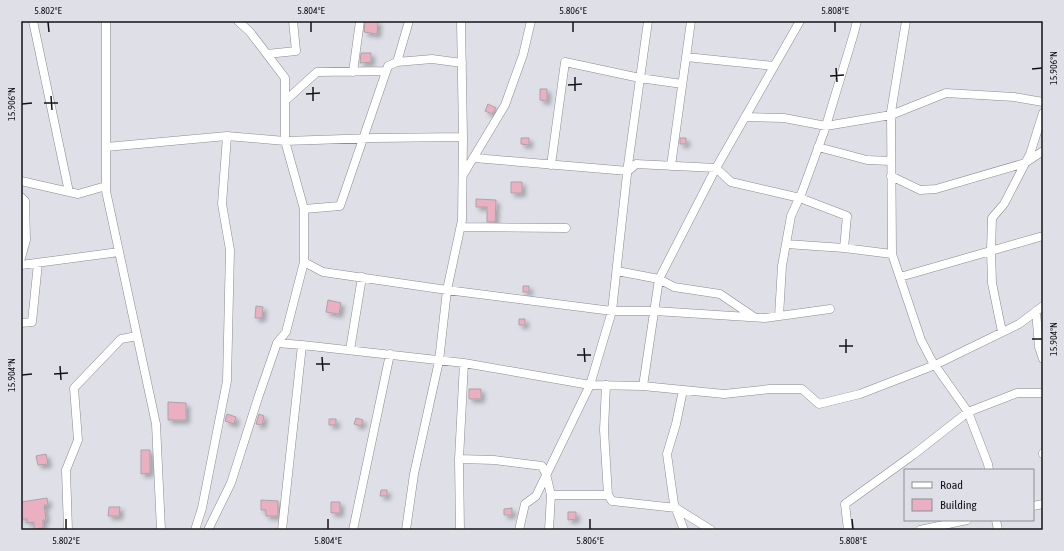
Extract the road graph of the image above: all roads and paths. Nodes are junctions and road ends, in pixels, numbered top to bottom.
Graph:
1 (34, 21) edge
2 (106, 21) edge
3 (238, 21) edge
4 (293, 21) edge
5 (360, 21) edge
6 (409, 21) edge
7 (461, 21) edge
8 (531, 21) edge
9 (648, 21) edge
10 (691, 21) edge
11 (800, 21) edge
12 (857, 21) edge
13 (906, 21) edge
14 (267, 54) junction
15 (686, 57) junction
16 (397, 62) junction
17 (462, 63) junction
18 (774, 66) junction
19 (386, 71) junction
20 (353, 72) junction
21 (640, 78) junction
22 (682, 84) junction
23 (285, 101) junction
24 (1043, 102) edge
25 (1043, 113) edge
26 (891, 115) junction
27 (745, 117) junction
28 (826, 126) junction
29 (227, 136) junction
30 (463, 137) junction
31 (364, 138) junction
32 (285, 141) junction
33 (106, 147) junction
34 (818, 147) junction
35 (1043, 151) edge
36 (474, 158) junction
37 (891, 161) junction
38 (1025, 163) junction
39 (551, 164) junction
40 (671, 166) junction
41 (716, 168) junction
42 (628, 171) junction
43 (463, 176) junction
44 (891, 176) junction
45 (21, 181) edge
46 (106, 186) junction
47 (69, 192) junction
48 (21, 197) edge
49 (800, 198) junction
50 (304, 209) junction
51 (23, 225) edge
52 (461, 227) junction
53 (566, 228) dead end
54 (1043, 236) edge
55 (786, 244) junction
56 (844, 248) junction
57 (991, 251) junction
58 (119, 252) junction
59 (892, 254) junction
60 (21, 258) edge
61 (304, 262) junction
62 (38, 263) junction
63 (21, 266) edge
64 (617, 271) junction
65 (362, 277) junction
66 (900, 278) junction
67 (659, 279) junction
68 (446, 290) junction
69 (830, 309) dead end
70 (1040, 309) edge
71 (612, 311) junction
72 (655, 311) junction
73 (779, 316) junction
74 (754, 317) junction
75 (21, 323) edge
76 (1002, 332) junction
77 (137, 336) junction
78 (278, 343) junction
79 (302, 345) junction
80 (350, 350) junction
81 (390, 354) junction
82 (1043, 358) edge
83 (438, 361) junction
84 (464, 363) junction
85 (935, 365) junction
86 (590, 385) junction
87 (606, 385) junction
88 (642, 386) junction
89 (683, 390) junction
90 (1043, 393) edge
91 (968, 412) junction
92 (459, 458) junction
93 (989, 469) edge
94 (546, 474) junction
95 (551, 495) junction
96 (608, 495) junction
97 (676, 508) junction
98 (962, 521) edge
99 (68, 530) edge
100 (161, 530) edge
101 (195, 530) edge
102 (208, 530) edge
103 (282, 530) edge
104 (352, 530) edge
105 (406, 530) edge
106 (460, 530) edge
107 (518, 530) edge
108 (550, 530) edge
109 (684, 530) edge
110 (711, 530) edge
111 (848, 530) edge
112 (920, 530) edge

1 - 47 street
2 - 33 street
3 - 14 street
4 - 14 street
5 - 20 street
6 - 16 street
7 - 17 street
8 - 36 street
9 - 21 street
10 - 15 street
11 - 18 street
12 - 28 street
13 - 26 street
14 - 23 street
15 - 18 street
15 - 22 street
16 - 17 street
16 - 19 street
17 - 30 street
18 - 27 street
19 - 20 street
19 - 31 street
20 - 23 street
21 - 22 street
21 - 39 street
21 - 42 street
22 - 40 street
23 - 32 street
24 - 26 street
25 - 38 street
26 - 28 street
26 - 37 street
27 - 28 street
27 - 41 street
28 - 34 street
29 - 32 street
29 - 33 street
29 - 101 street
30 - 31 street
30 - 43 street
31 - 32 street
31 - 50 street
32 - 50 street
33 - 46 street
34 - 37 street
34 - 49 street
35 - 38 street
36 - 39 street
36 - 43 street
37 - 44 street
38 - 44 street
38 - 57 street
39 - 42 street
40 - 41 street
40 - 42 street
41 - 49 street
41 - 67 street
42 - 64 street
43 - 52 street
44 - 59 street
45 - 47 street
46 - 47 street
46 - 58 street
48 - 51 street
49 - 55 street
49 - 56 street
50 - 61 street
51 - 60 street
52 - 53 street
52 - 68 street
54 - 57 street
55 - 56 street
55 - 73 street
56 - 59 street
57 - 66 street
57 - 76 street
58 - 62 street
58 - 77 street
59 - 66 street
61 - 65 street
61 - 78 street
62 - 63 street
62 - 75 street
64 - 67 street
64 - 71 street
65 - 68 street
65 - 80 street
66 - 85 street
67 - 72 street
67 - 74 street
68 - 71 street
68 - 83 street
69 - 73 street
70 - 76 street
70 - 82 street
71 - 72 street
71 - 86 street
72 - 74 street
72 - 88 street
73 - 74 street
76 - 85 street
77 - 99 street
77 - 100 street
78 - 79 street
78 - 102 street
79 - 80 street
79 - 103 street
80 - 81 street
81 - 83 street
81 - 104 street
83 - 84 street
83 - 105 street
84 - 86 street
84 - 92 street
85 - 89 street
85 - 91 street
86 - 87 street
86 - 94 street
87 - 88 street
87 - 96 street
88 - 89 street
89 - 97 street
90 - 91 street
91 - 93 street
91 - 111 street
92 - 94 street
92 - 106 street
94 - 95 street
94 - 107 street
95 - 96 street
95 - 108 street
96 - 97 street
97 - 109 street
97 - 110 street
98 - 112 street

